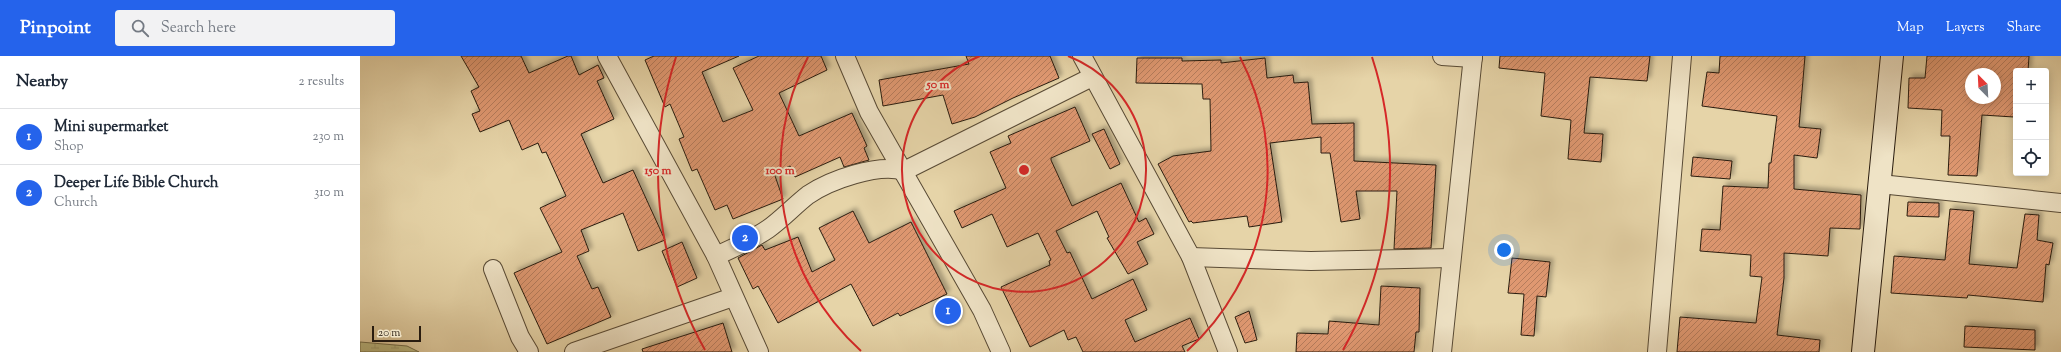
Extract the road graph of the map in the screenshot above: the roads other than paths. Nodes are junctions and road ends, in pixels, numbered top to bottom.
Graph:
1 (607, 56) edge
2 (844, 56) edge
3 (1082, 56) edge
4 (1442, 56) edge
5 (1682, 56) edge
6 (1892, 56) edge
7 (1473, 57) edge
8 (1092, 77) junction
9 (904, 171) junction
10 (1880, 184) junction
11 (2061, 203) edge
12 (716, 256) junction
13 (1191, 257) junction
14 (1452, 258) junction
15 (493, 269) dead end
16 (733, 297) junction
17 (529, 352) edge
18 (574, 352) edge
19 (759, 352) edge
20 (1000, 352) edge
21 (1228, 352) edge
22 (1442, 352) edge
23 (1657, 352) edge
24 (1863, 352) edge

1 - 12 street
2 - 9 street
3 - 8 street
4 - 7 street
5 - 23 street
6 - 10 street
7 - 14 street
8 - 9 street
8 - 13 street
9 - 12 street
9 - 20 street
10 - 11 street
10 - 24 street
12 - 16 street
13 - 14 street
13 - 21 street
14 - 22 street
15 - 17 street
16 - 18 street
16 - 19 street

